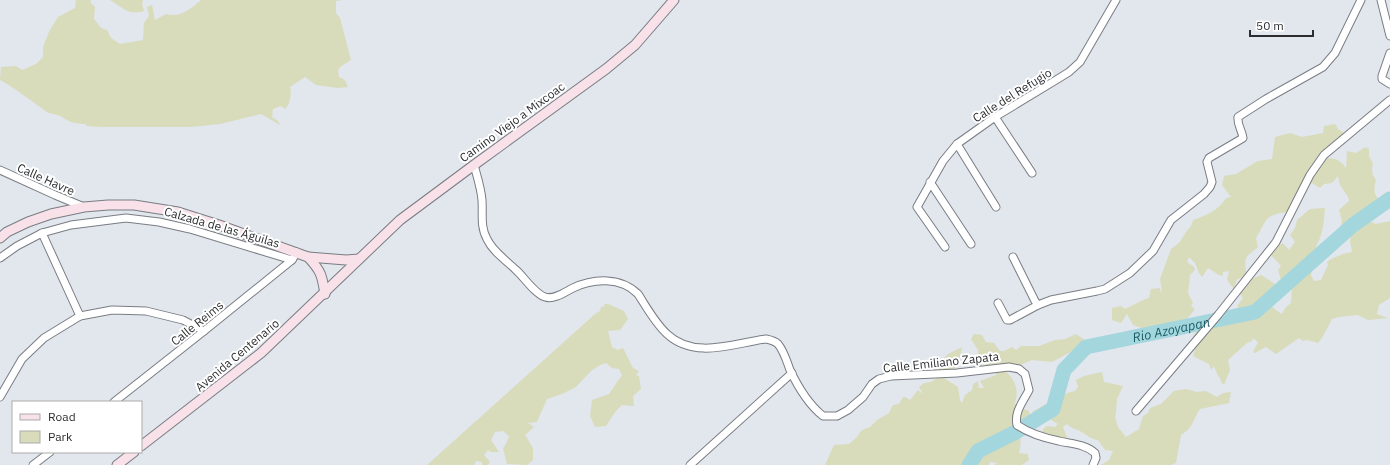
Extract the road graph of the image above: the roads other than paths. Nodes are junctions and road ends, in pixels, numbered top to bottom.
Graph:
1 (674, 0) edge
2 (1116, 0) edge
3 (1361, 0) edge
4 (1380, 0) edge
5 (1390, 36) edge
6 (1390, 53) edge
7 (1390, 84) edge
8 (1390, 100) edge
9 (995, 117) junction
10 (957, 144) junction
11 (474, 165) junction
12 (0, 170) edge
13 (1032, 173) dead end
14 (930, 182) junction
15 (84, 207) junction
16 (996, 207) dead end
17 (42, 233) junction
18 (0, 238) edge
19 (971, 244) dead end
20 (945, 247) dead end
21 (294, 256) junction
22 (308, 257) junction
23 (1013, 257) dead end
24 (0, 258) edge
25 (359, 259) junction
26 (325, 294) junction
27 (998, 303) dead end
28 (1038, 305) junction
29 (80, 316) junction
30 (204, 331) junction
31 (792, 373) junction
32 (0, 397) edge
33 (115, 401) edge
34 (1136, 411) dead end
35 (142, 445) edge
36 (49, 453) edge
37 (133, 453) edge
38 (33, 465) edge
39 (117, 465) edge
40 (690, 465) edge
41 (1093, 465) edge

1 - 11 main road, Camino Viejo a Mixcoac
2 - 9 street, Calle del Refugio
3 - 28 street
4 - 5 street
6 - 7 street
8 - 34 street
9 - 10 street, Calle del Refugio
9 - 13 street
10 - 14 street, Calle del Refugio
10 - 16 street
11 - 25 main road, Camino Viejo a Mixcoac
11 - 31 street, Calle Emiliano Zapata
12 - 15 street, Calle Havre
14 - 19 street
14 - 20 street, Calle del Refugio
15 - 18 main road, Calzada de las Águilas
15 - 21 main road, Calzada de las Águilas
17 - 21 street, Calzada de las Águilas
17 - 24 street, Calzada de las Águilas
17 - 29 street
21 - 22 main road, Calzada de las Águilas
21 - 30 street, Calle Reims
22 - 25 main road, Calzada de las Águilas
22 - 26 main road
23 - 28 street
25 - 26 main road, Avenida Centenario
26 - 35 main road, Avenida Centenario
27 - 28 street
29 - 30 street
29 - 32 street
30 - 33 street, Calle Reims
31 - 40 street
31 - 41 street, Calle Emiliano Zapata
36 - 38 street
37 - 39 main road

